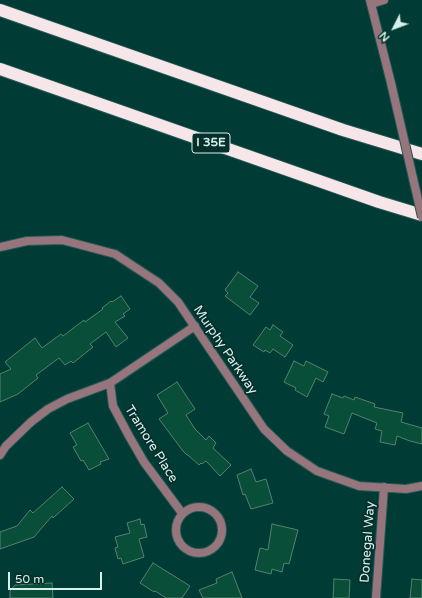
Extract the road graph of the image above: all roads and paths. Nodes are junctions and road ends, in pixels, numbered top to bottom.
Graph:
1 (384, 0) edge
2 (370, 2) edge
3 (0, 10) edge
4 (0, 69) edge
5 (422, 154) edge
6 (422, 216) edge
7 (0, 247) edge
8 (194, 326) junction
9 (110, 383) junction
10 (0, 455) edge
11 (422, 486) edge
12 (384, 487) junction
13 (182, 513) junction
14 (376, 598) edge

1 - 2 street
2 - 6 street, bridge
3 - 5 highway
4 - 6 highway, I 35E
7 - 8 street, Murphy Parkway
8 - 9 street
8 - 12 street, Murphy Parkway
9 - 10 street
9 - 13 street, Tramore Place
11 - 12 street, Murphy Parkway
12 - 14 street, Donegal Way
13 - 13 street

